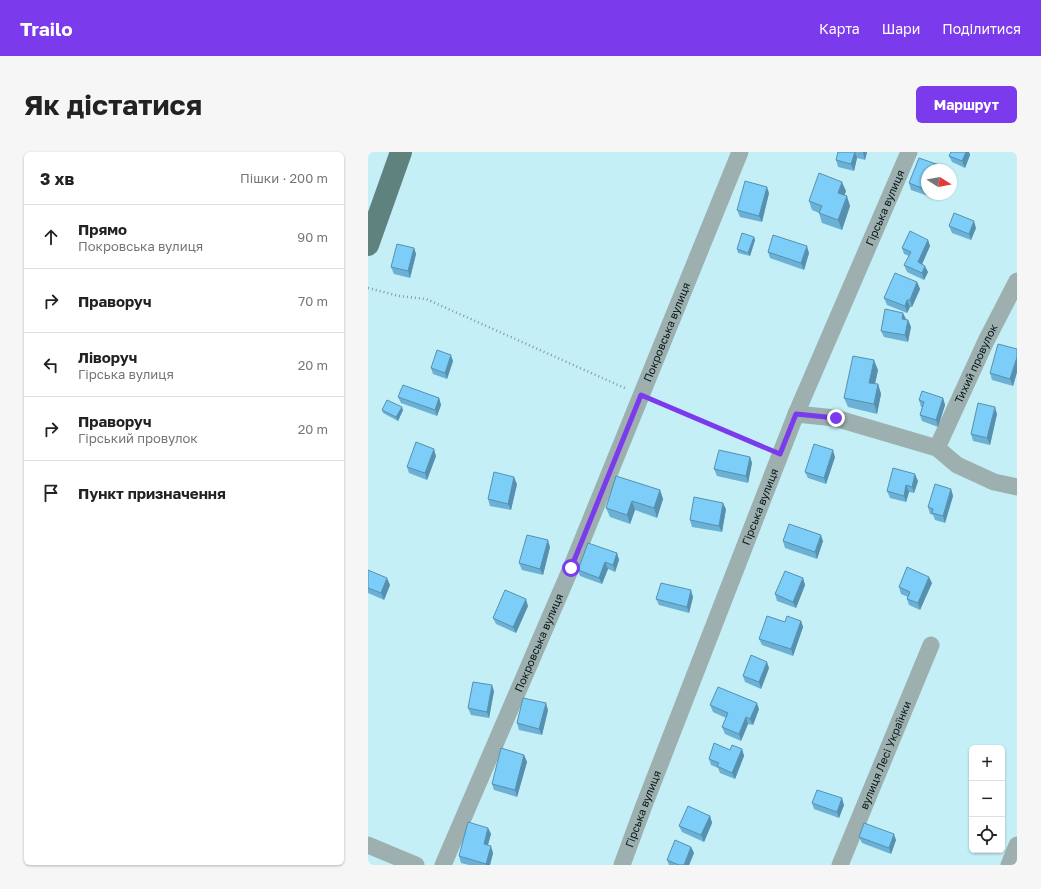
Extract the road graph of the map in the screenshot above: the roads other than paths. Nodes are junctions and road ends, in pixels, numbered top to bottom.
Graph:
1 (401, 152) edge
2 (740, 152) edge
3 (909, 152) edge
4 (368, 245) edge
5 (1017, 280) edge
6 (796, 414) junction
7 (937, 448) junction
8 (1017, 487) edge
9 (931, 645) dead end
10 (368, 845) edge
11 (1017, 845) edge
12 (416, 865) edge
13 (443, 865) edge
14 (622, 865) edge
15 (840, 865) edge
16 (1009, 865) edge

1 - 4 main road
2 - 13 street, Покровська вулиця
3 - 6 street, Гірська вулиця
5 - 7 street, Тихий провулок
6 - 7 street
6 - 14 street, Гірська вулиця
7 - 8 street
9 - 15 street, вулиця Лесі Українки
10 - 12 street
11 - 16 street

